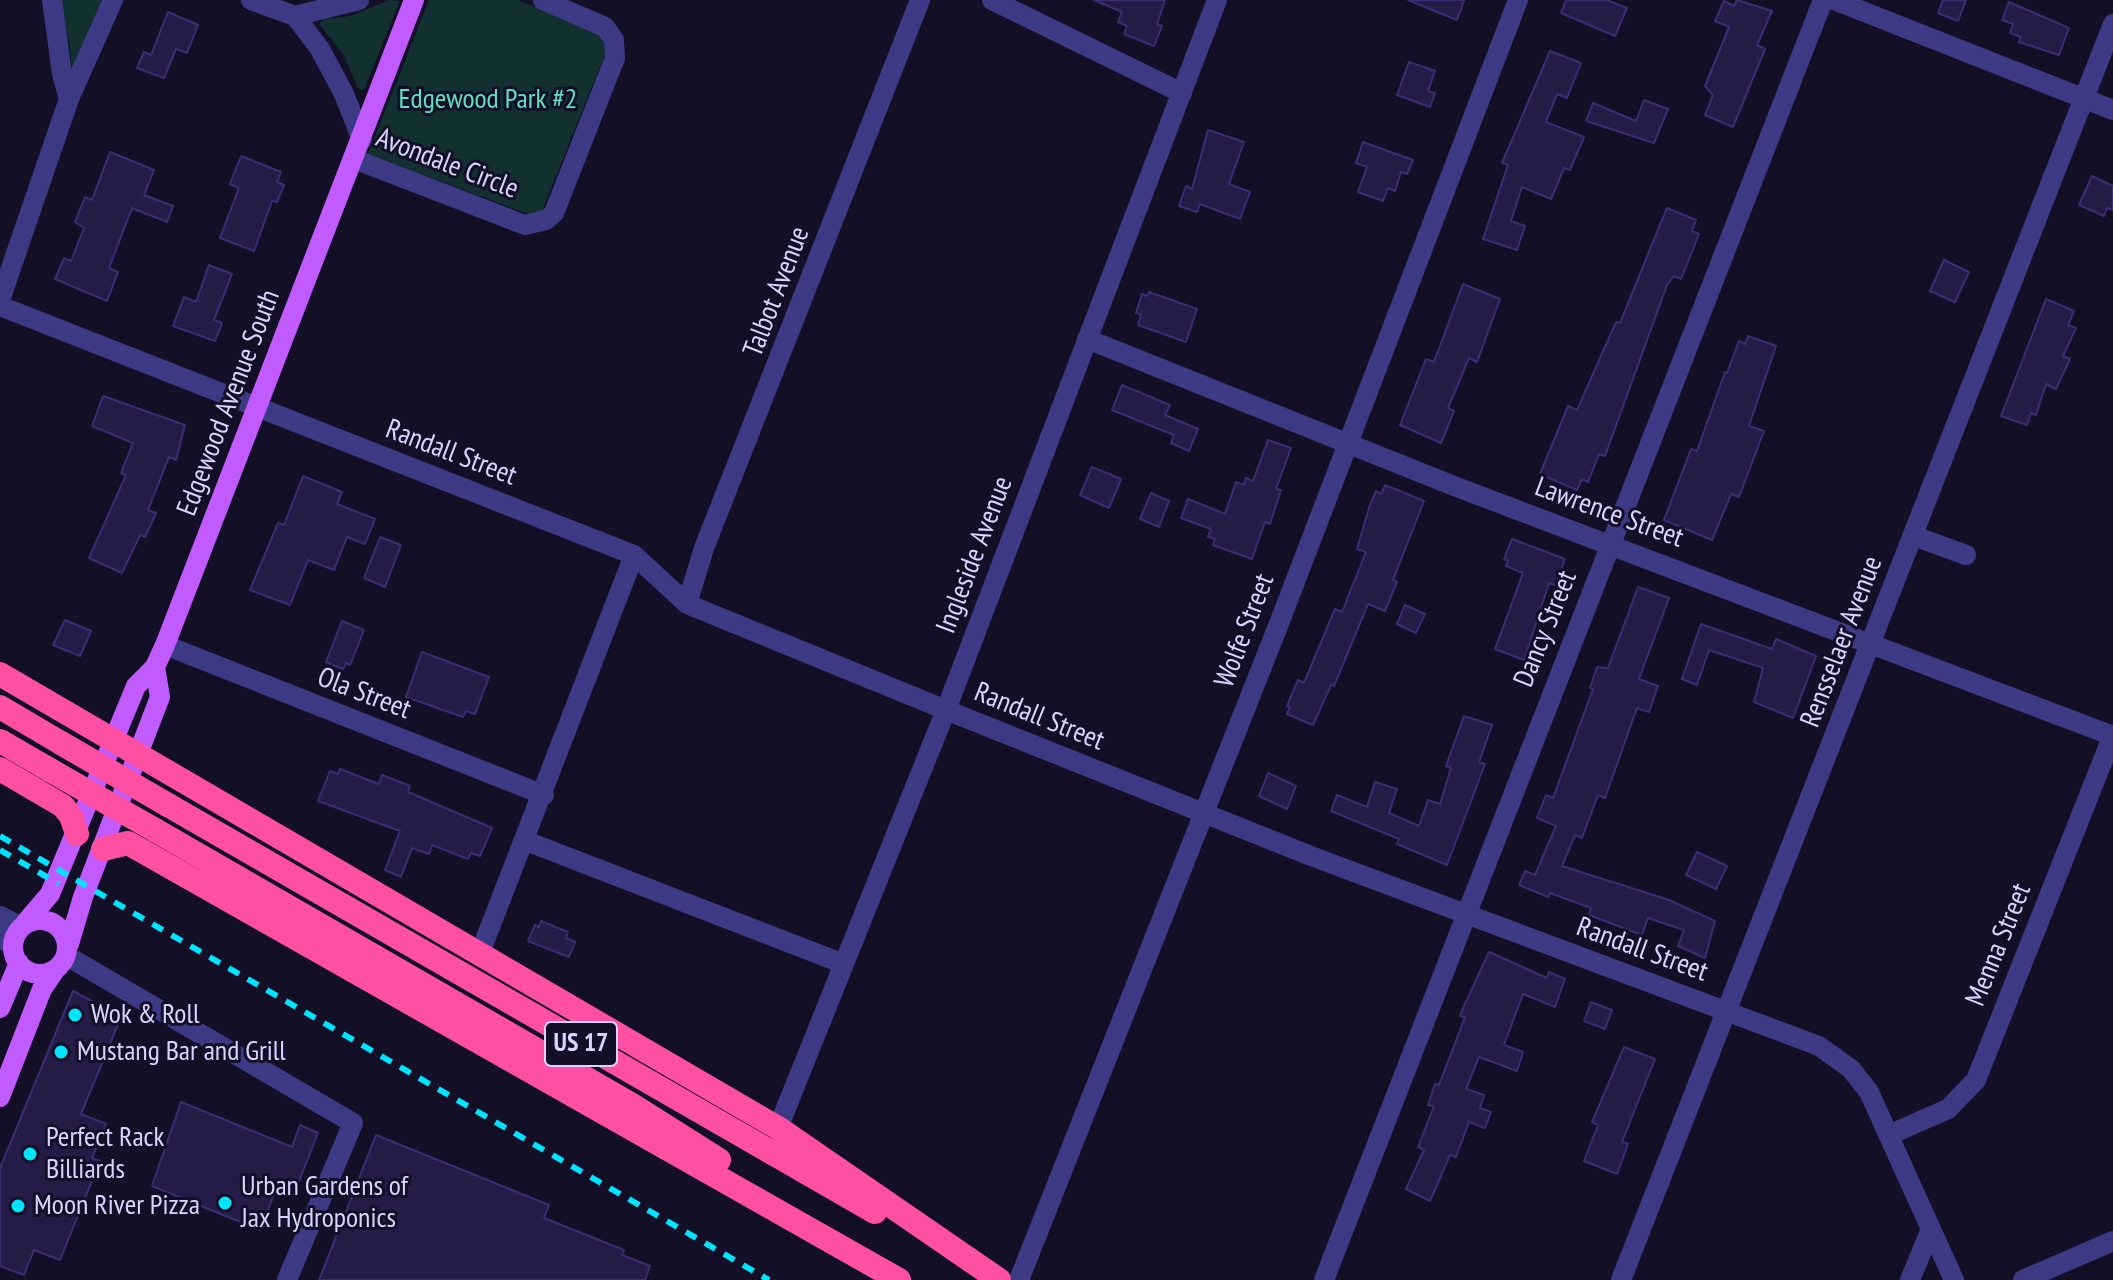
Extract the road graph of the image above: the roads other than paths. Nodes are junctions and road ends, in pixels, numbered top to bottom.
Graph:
1 (52, 0) edge
2 (113, 0) edge
3 (251, 0) edge
4 (359, 0) edge
5 (414, 0) edge
6 (543, 0) edge
7 (920, 0) edge
8 (992, 0) edge
9 (1217, 0) edge
10 (1518, 0) edge
11 (1823, 0) edge
12 (1834, 0) edge
13 (295, 16) junction
14 (2113, 24) edge
15 (1182, 93) junction
16 (69, 99) junction
17 (2084, 100) junction
18 (2113, 110) edge
19 (358, 150) junction
20 (0, 303) edge
21 (1087, 339) junction
22 (258, 408) junction
23 (1347, 441) junction
24 (1914, 536) junction
25 (1611, 543) junction
26 (634, 555) junction
27 (1966, 555) dead end
28 (687, 604) junction
29 (1872, 644) junction
30 (165, 645) junction
31 (155, 667) junction
32 (0, 674) edge
33 (0, 707) edge
34 (946, 710) junction
35 (2113, 735) edge
36 (114, 740) junction
37 (0, 741) edge
38 (138, 754) junction
39 (0, 769) edge
40 (544, 795) junction
41 (1203, 813) junction
42 (77, 834) junction
43 (526, 841) junction
44 (103, 849) junction
45 (1467, 915) junction
46 (0, 916) edge
47 (23, 924) junction
48 (11, 949) edge
49 (480, 953) junction
50 (64, 957) junction
51 (844, 964) junction
52 (0, 1008) edge
53 (1726, 1010) junction
54 (0, 1097) edge
55 (778, 1128) junction
56 (1891, 1134) junction
57 (1931, 1229) junction
58 (2113, 1241) edge
59 (287, 1280) edge
60 (899, 1280) edge
61 (908, 1280) edge
62 (997, 1280) edge
63 (1019, 1280) edge
64 (1324, 1280) edge
65 (1621, 1280) edge
66 (1910, 1280) edge
67 (1954, 1280) edge
68 (2023, 1280) edge

1 - 16 street
2 - 16 street
3 - 13 street
4 - 13 street
5 - 19 main road, Avondale Circle
6 - 19 street, Avondale Circle
7 - 28 street, Talbot Avenue
8 - 15 street
9 - 15 street, Ingleside Avenue
10 - 23 street, Wolfe Street
11 - 25 street, Dancy Street
12 - 17 street
13 - 19 street, Avondale Circle
14 - 17 street, Rensselaer Avenue
15 - 21 street, Ingleside Avenue
16 - 20 street
17 - 18 street
17 - 24 street, Rensselaer Avenue
19 - 22 main road, Edgewood Avenue South
20 - 22 street, Randall Street
21 - 23 street, Lawrence Street
21 - 34 street, Ingleside Avenue
22 - 26 street, Randall Street
22 - 30 main road, Edgewood Avenue South
23 - 25 street, Lawrence Street
23 - 41 street, Wolfe Street
24 - 27 street
24 - 29 street, Rensselaer Avenue
25 - 29 street, Lawrence Street
25 - 45 street, Dancy Street
26 - 28 street, Randall Street
26 - 40 street
28 - 34 street, Randall Street
29 - 35 street, Lawrence Street
29 - 53 street, Rensselaer Avenue
30 - 31 main road, Edgewood Avenue South
30 - 40 street, Ola Street
31 - 36 main road, Edgewood Avenue South
31 - 38 main road, Edgewood Avenue South
32 - 36 highway
33 - 62 highway, US 17, bridge
34 - 41 street, Randall Street
34 - 51 street, Ingleside Avenue
35 - 56 street, Menna Street
36 - 38 highway
36 - 42 main road, Edgewood Avenue South
37 - 61 highway, US 17, bridge
38 - 44 main road, Edgewood Avenue South
38 - 49 highway
39 - 42 highway
40 - 43 street
41 - 45 street, Randall Street
41 - 63 street, Wolfe Street
42 - 47 main road, Edgewood Avenue South
43 - 49 street
43 - 51 street
44 - 50 main road, Edgewood Avenue South
44 - 60 highway
45 - 53 street, Randall Street
45 - 64 street, Dancy Street
46 - 47 street
47 - 48 main road
47 - 50 main road
48 - 50 main road
48 - 52 main road
49 - 55 highway
50 - 54 main road, Edgewood Avenue South
50 - 59 street
51 - 55 street, Ingleside Avenue
53 - 56 street, Randall Street
53 - 65 street, Rensselaer Avenue
55 - 62 highway
56 - 57 street, Randall Street
57 - 66 street
57 - 67 street, Randall Street
58 - 68 street

